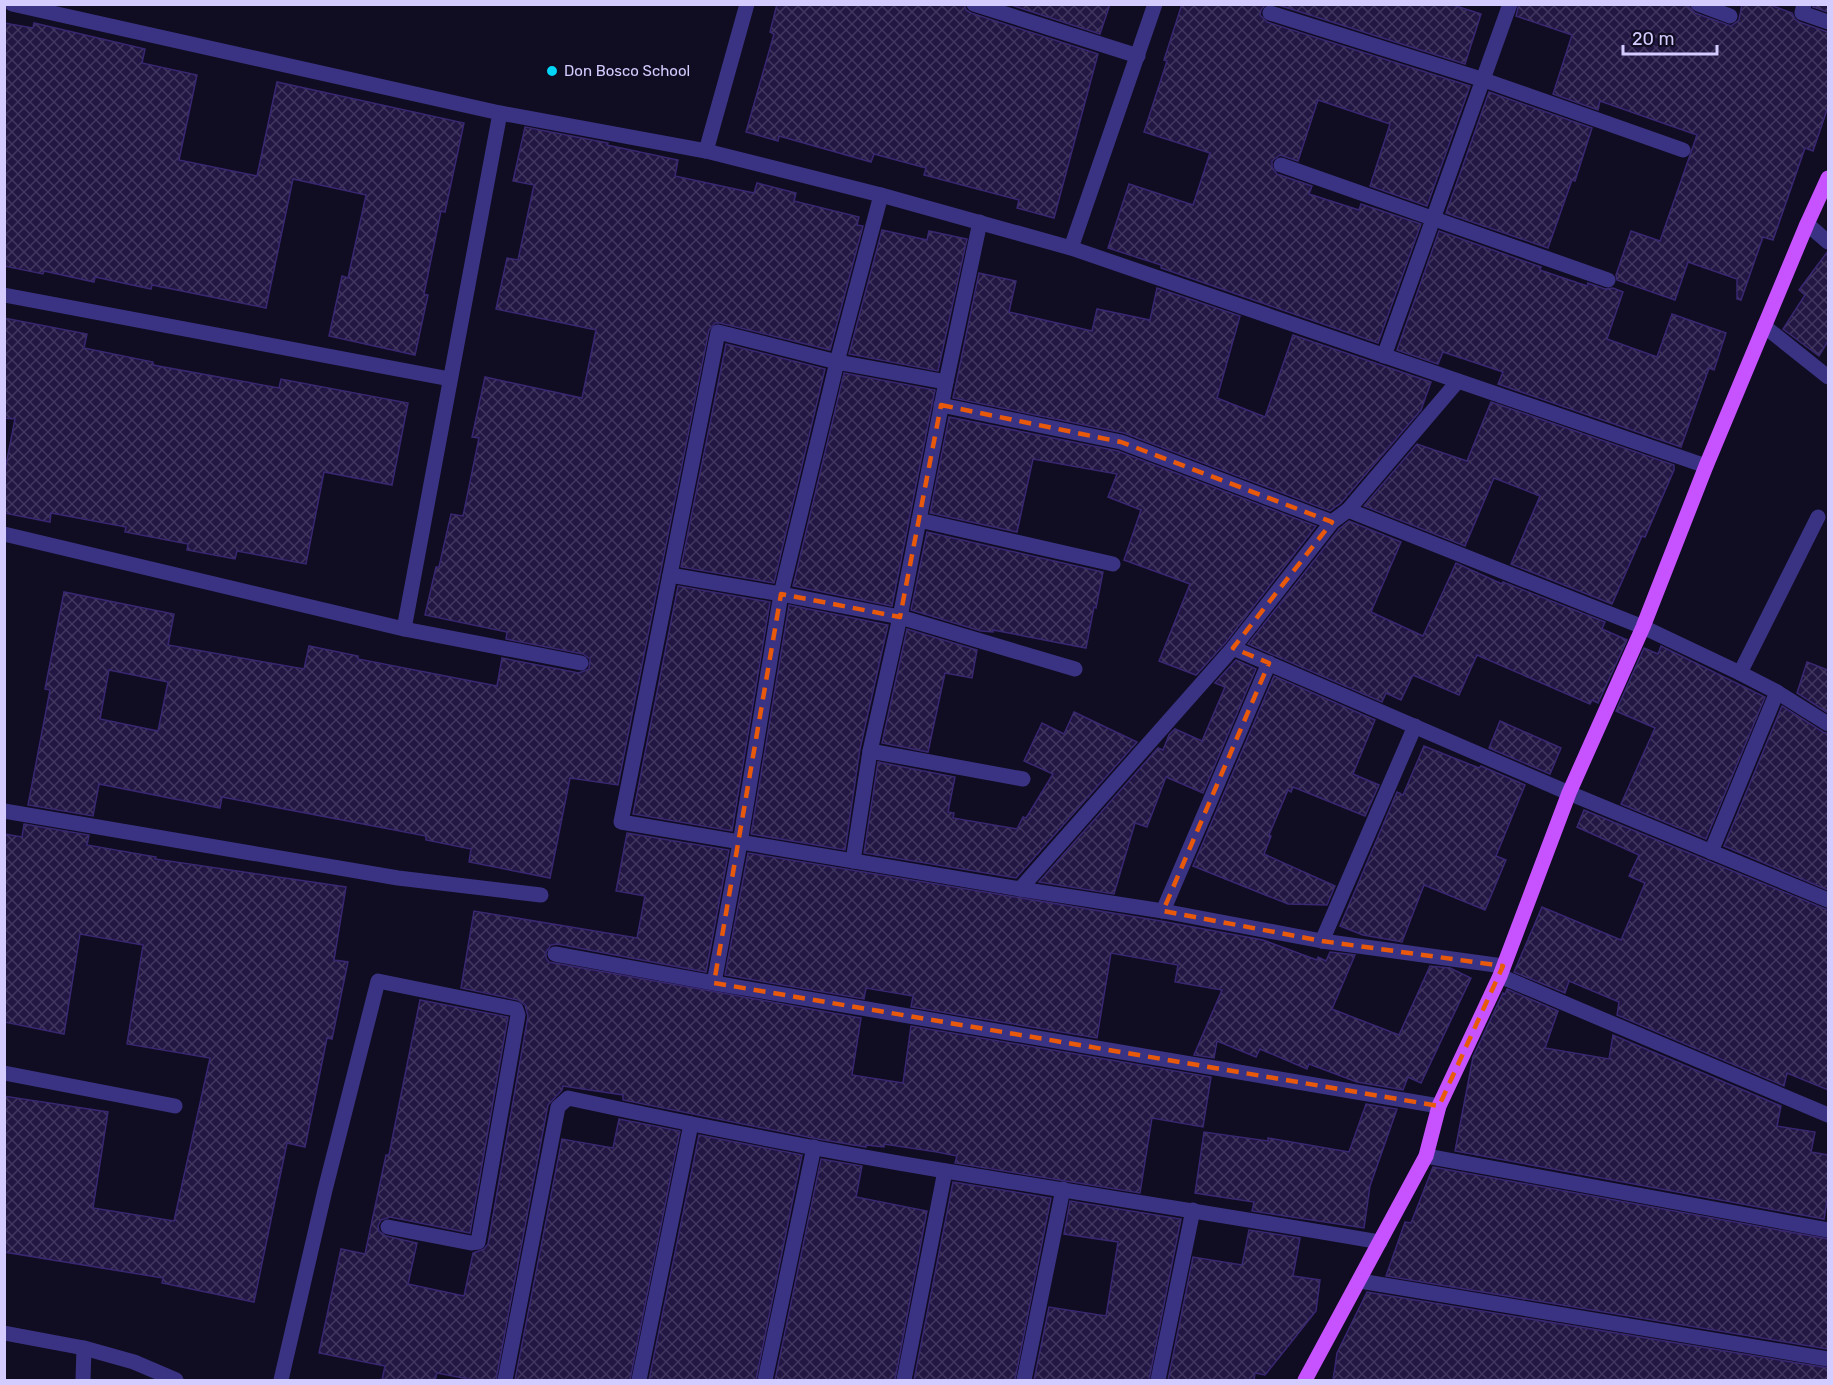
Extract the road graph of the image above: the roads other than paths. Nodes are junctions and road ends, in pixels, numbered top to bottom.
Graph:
1 (12, 4) edge
2 (747, 4) edge
3 (1155, 4) edge
4 (1510, 4) edge
5 (1698, 4) edge
6 (1804, 4) edge
7 (978, 5) edge
8 (1270, 13) dead end
9 (1730, 15) dead end
10 (1828, 22) edge
11 (1138, 56) junction
12 (1484, 80) junction
13 (500, 112) junction
14 (1683, 150) dead end
15 (706, 151) junction
16 (1281, 165) dead end
17 (1828, 178) edge
18 (881, 195) junction
19 (1432, 218) junction
20 (980, 222) junction
21 (1807, 224) junction
22 (1828, 242) edge
23 (1071, 248) junction
24 (1608, 280) dead end
25 (4, 295) edge
26 (1764, 326) junction
27 (1384, 356) junction
28 (837, 362) junction
29 (1828, 377) edge
30 (450, 379) junction
31 (1458, 381) junction
32 (946, 382) junction
33 (941, 405) junction
34 (1706, 466) junction
35 (1348, 510) junction
36 (1818, 517) dead end
37 (920, 520) junction
38 (1332, 522) junction
39 (4, 534) edge
40 (1113, 564) dead end
41 (670, 575) junction
42 (781, 594) junction
43 (900, 617) junction
44 (1643, 627) junction
45 (404, 629) junction
46 (1233, 648) junction
47 (581, 663) dead end
48 (1269, 663) junction
49 (1075, 669) dead end
50 (1740, 673) junction
51 (1777, 692) junction
52 (1828, 724) edge
53 (1415, 726) junction
54 (870, 751) junction
55 (1023, 779) dead end
56 (1569, 793) junction
57 (4, 811) edge
58 (740, 843) junction
59 (1711, 852) junction
60 (853, 861) junction
61 (1020, 890) junction
62 (541, 895) dead end
63 (1828, 900) edge
64 (1163, 911) junction
65 (1322, 941) junction
66 (555, 954) dead end
67 (1502, 971) junction
68 (714, 983) junction
69 (4, 1073) edge
70 (175, 1106) dead end
71 (1439, 1106) junction
72 (1828, 1115) edge
73 (691, 1124) junction
74 (814, 1147) junction
75 (1426, 1156) junction
76 (945, 1171) junction
77 (1063, 1189) junction
78 (1193, 1210) junction
79 (388, 1227) dead end
80 (1828, 1230) edge
81 (1380, 1242) junction
82 (1360, 1281) junction
83 (4, 1333) edge
84 (84, 1348) junction
85 (1828, 1359) edge
86 (83, 1380) edge
87 (176, 1380) edge
88 (281, 1380) edge
89 (505, 1380) edge
90 (639, 1380) edge
91 (765, 1380) edge
92 (904, 1380) edge
93 (1024, 1380) edge
94 (1158, 1380) edge
95 (1305, 1380) edge

1 - 13 street
2 - 15 street
3 - 11 street
4 - 12 street
5 - 9 street
6 - 10 street
7 - 11 street
8 - 12 street
11 - 23 street
12 - 14 street
12 - 19 street
13 - 15 street
13 - 30 street
15 - 18 street
16 - 19 street
17 - 21 main road
18 - 20 street
18 - 28 street
19 - 24 street
19 - 27 street
20 - 23 street
20 - 32 street
21 - 22 street
21 - 26 main road
23 - 27 street
25 - 30 street
26 - 29 street
26 - 34 main road
27 - 31 street
28 - 32 street
28 - 41 street
28 - 42 street
30 - 45 street
31 - 34 street
31 - 35 street
32 - 33 street
33 - 37 street
33 - 38 street
34 - 44 main road
35 - 38 street
35 - 44 street
36 - 50 street
37 - 40 street
37 - 43 street
38 - 46 street
39 - 45 street
41 - 42 street
41 - 58 street
42 - 43 street
42 - 58 street
43 - 49 street
43 - 54 street
44 - 50 street
44 - 56 main road
45 - 47 street
46 - 48 street
46 - 61 street
48 - 53 street
48 - 64 street
50 - 51 street
51 - 52 street
51 - 59 street
53 - 56 street
53 - 65 street
54 - 55 street
54 - 60 street
56 - 59 street
56 - 67 main road
57 - 62 street
58 - 60 street
58 - 68 street
59 - 63 street
60 - 61 street
61 - 64 street
64 - 65 street
65 - 67 street
66 - 68 street
67 - 71 main road
67 - 72 street
68 - 71 street
69 - 70 street
71 - 75 main road
73 - 74 street
73 - 89 street
73 - 90 street
74 - 76 street
74 - 91 street
75 - 80 street
75 - 81 main road
76 - 77 street
76 - 92 street
77 - 78 street
77 - 93 street
78 - 81 street
78 - 94 street
79 - 88 street
81 - 82 main road
82 - 85 street
82 - 95 main road
83 - 84 street
84 - 86 street
84 - 87 street

